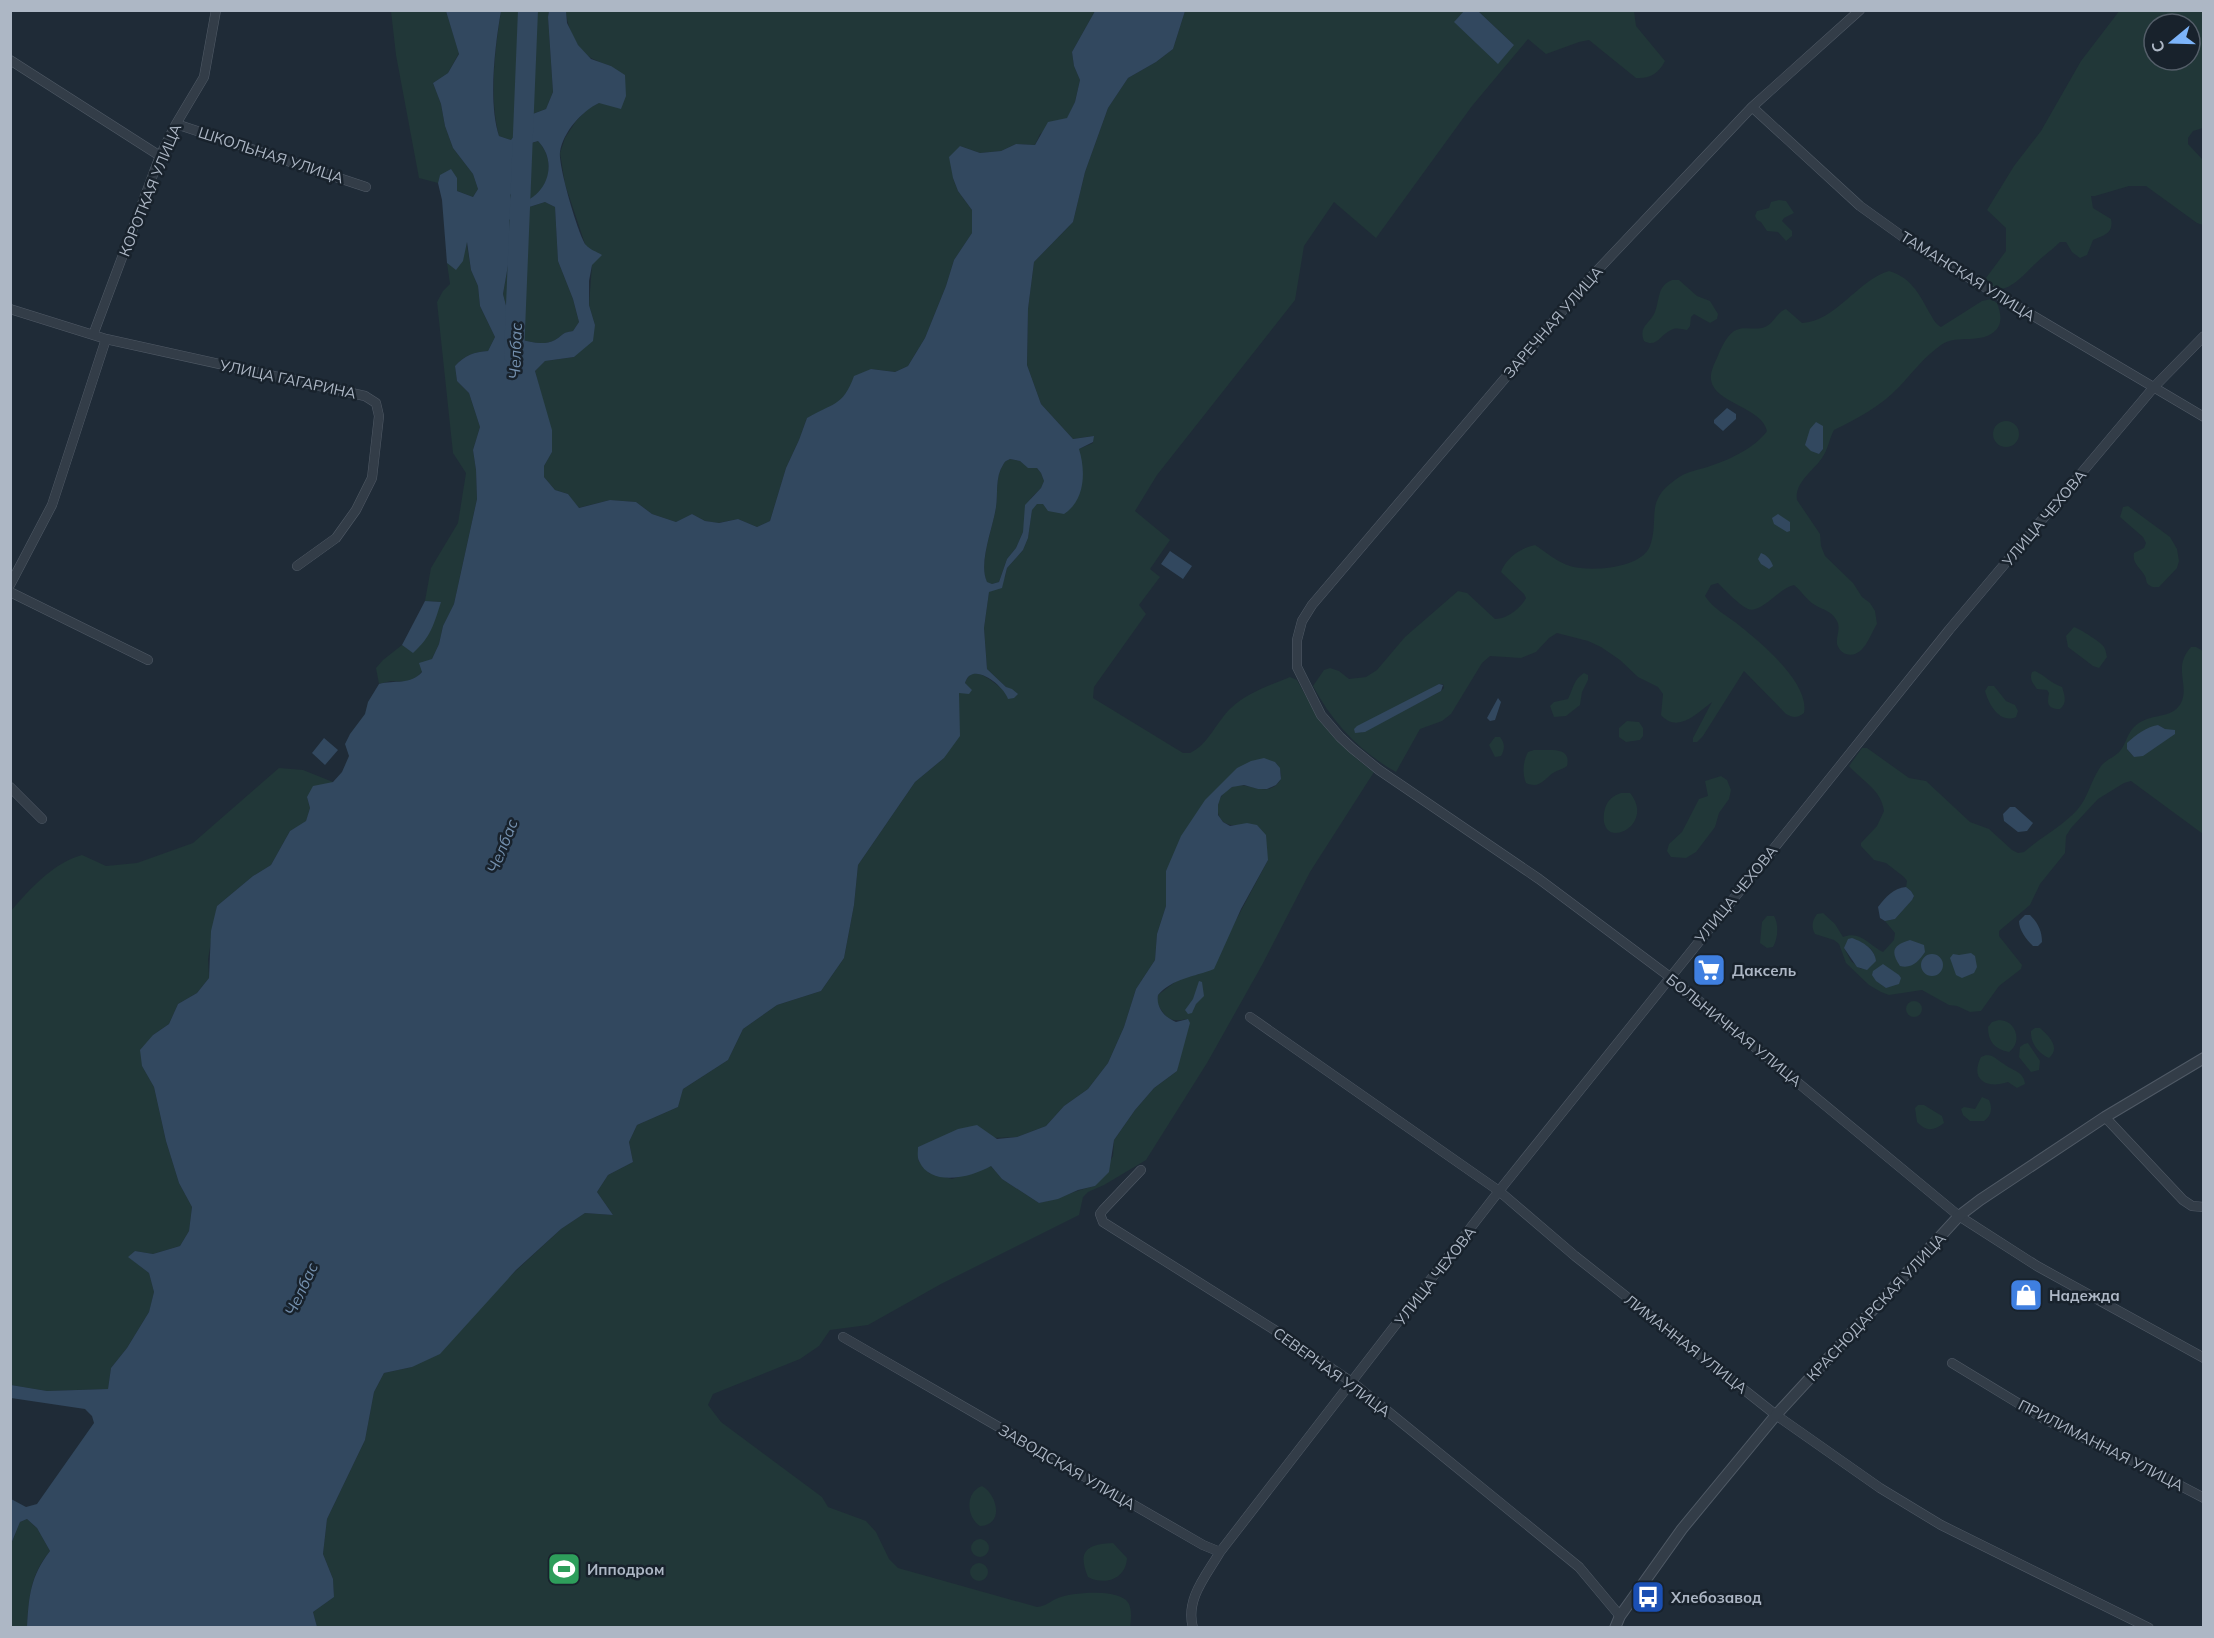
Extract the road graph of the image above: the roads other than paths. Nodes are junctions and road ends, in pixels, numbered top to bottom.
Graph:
1 (216, 10) edge
2 (1860, 10) edge
3 (10, 60) edge
4 (1752, 107) junction
5 (176, 124) junction
6 (160, 156) junction
7 (366, 187) dead end
8 (10, 309) edge
9 (93, 335) junction
10 (2204, 336) edge
11 (106, 339) junction
12 (2154, 387) junction
13 (2204, 417) edge
14 (297, 566) dead end
15 (10, 585) edge
16 (10, 592) edge
17 (148, 660) dead end
18 (1297, 667) joint
19 (10, 787) edge
20 (42, 819) dead end
21 (1670, 977) junction
22 (1250, 1017) dead end
23 (2204, 1058) edge
24 (2105, 1117) junction
25 (1141, 1170) dead end
26 (1499, 1191) junction
27 (2204, 1207) edge
28 (1959, 1216) junction
29 (843, 1337) dead end
30 (2204, 1358) edge
31 (1952, 1362) dead end
32 (1353, 1383) junction
33 (1776, 1414) junction
34 (2204, 1498) edge
35 (1220, 1552) junction
36 (1620, 1616) junction
37 (1193, 1628) edge
38 (1615, 1628) edge
39 (2149, 1628) edge

1 - 5 street, КОРОТКАЯ УЛИЦА
2 - 4 street, ЗАРЕЧНАЯ УЛИЦА
3 - 6 street
4 - 12 street, ТАМАНСКАЯ УЛИЦА
4 - 18 street, ЗАРЕЧНАЯ УЛИЦА
5 - 6 street, КОРОТКАЯ УЛИЦА
5 - 7 street, ШКОЛЬНАЯ УЛИЦА
6 - 9 street, КОРОТКАЯ УЛИЦА
8 - 9 street, УЛИЦА ГАГАРИНА
9 - 11 street, УЛИЦА ГАГАРИНА
10 - 12 street, УЛИЦА ЧЕХОВА
11 - 14 street, УЛИЦА ГАГАРИНА
11 - 15 street
12 - 13 street, ТАМАНСКАЯ УЛИЦА
12 - 21 street, УЛИЦА ЧЕХОВА
16 - 17 street
18 - 21 street, БОЛЬНИЧНАЯ УЛИЦА
19 - 20 street
21 - 26 street, УЛИЦА ЧЕХОВА
21 - 28 street, БОЛЬНИЧНАЯ УЛИЦА
22 - 26 street, ЛИМАННАЯ УЛИЦА
23 - 24 street, КРАСНОДАРСКАЯ УЛИЦА
24 - 27 street
24 - 28 street, КРАСНОДАРСКАЯ УЛИЦА
25 - 32 street, СЕВЕРНАЯ УЛИЦА
26 - 32 street, УЛИЦА ЧЕХОВА
26 - 33 street, ЛИМАННАЯ УЛИЦА
28 - 30 street, БОЛЬНИЧНАЯ УЛИЦА
28 - 33 street, КРАСНОДАРСКАЯ УЛИЦА
29 - 35 street, ЗАВОДСКАЯ УЛИЦА
31 - 34 street, ПРИЛИМАННАЯ УЛИЦА
32 - 35 street, УЛИЦА ЧЕХОВА
32 - 36 street, СЕВЕРНАЯ УЛИЦА
33 - 36 street, КРАСНОДАРСКАЯ УЛИЦА
33 - 39 street, ЛИМАННАЯ УЛИЦА
35 - 37 street
36 - 38 street, КРАСНОДАРСКАЯ УЛИЦА

